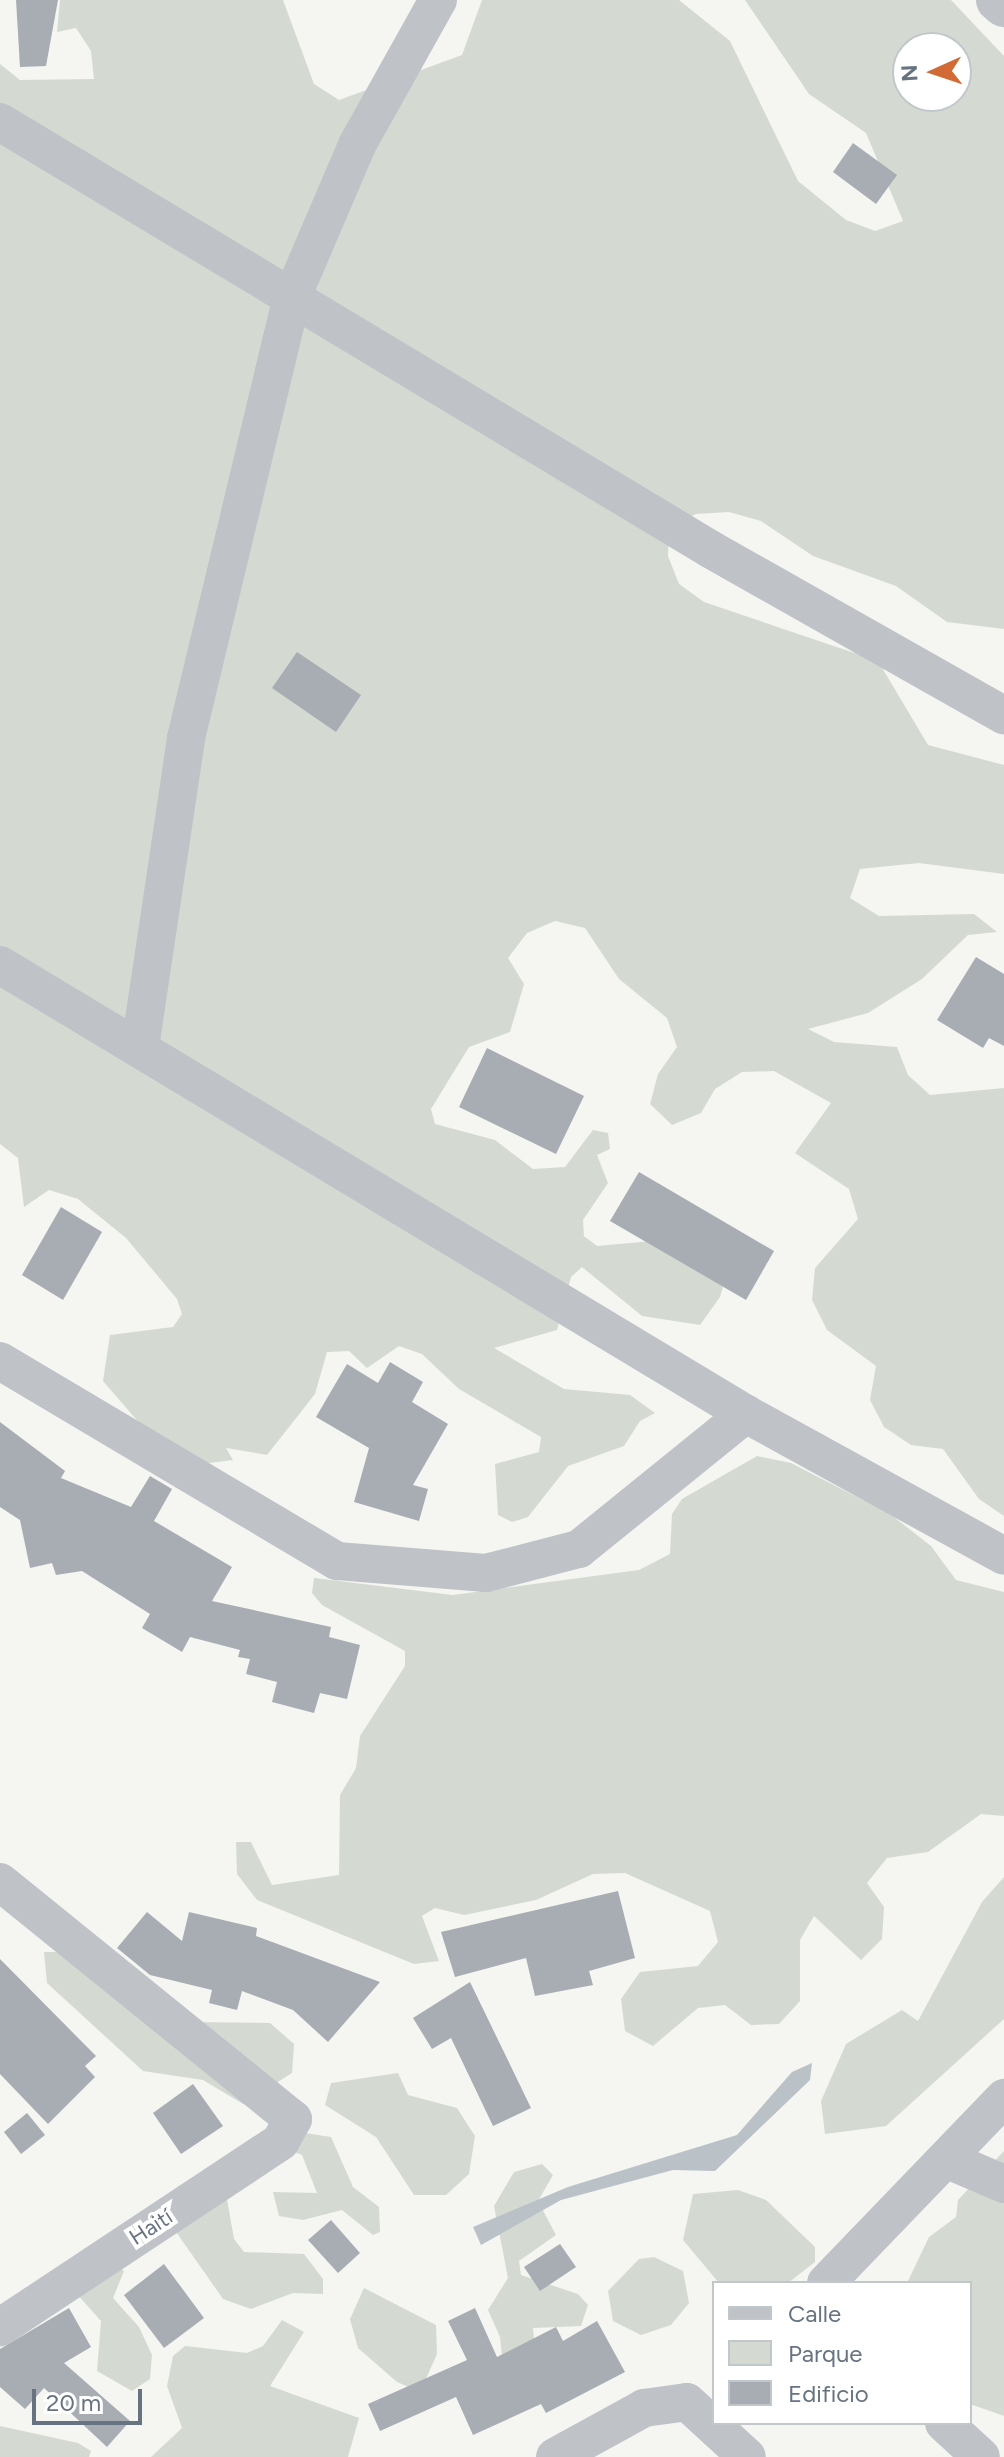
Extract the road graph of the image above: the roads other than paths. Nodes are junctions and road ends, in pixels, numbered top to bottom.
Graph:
1 (438, 0) edge
2 (998, 0) edge
3 (1004, 5) edge
4 (0, 122) edge
5 (292, 297) junction
6 (1004, 715) edge
7 (0, 965) edge
8 (140, 1047) junction
9 (0, 1361) edge
10 (746, 1414) junction
11 (1004, 1556) edge
12 (0, 1882) edge
13 (1004, 2098) edge
14 (948, 2160) junction
15 (1004, 2184) edge
16 (828, 2281) edge
17 (0, 2327) edge
18 (712, 2425) edge
19 (712, 2425) edge
20 (946, 2425) edge
21 (555, 2457) edge
22 (747, 2457) edge
23 (981, 2457) edge

1 - 5 street
2 - 3 street
4 - 5 street
5 - 6 street
5 - 8 street
7 - 8 street
8 - 10 street
9 - 10 street
10 - 11 street
12 - 17 street, Haití
13 - 14 street
14 - 15 street
14 - 16 street
18 - 22 street
19 - 21 street
20 - 23 street

